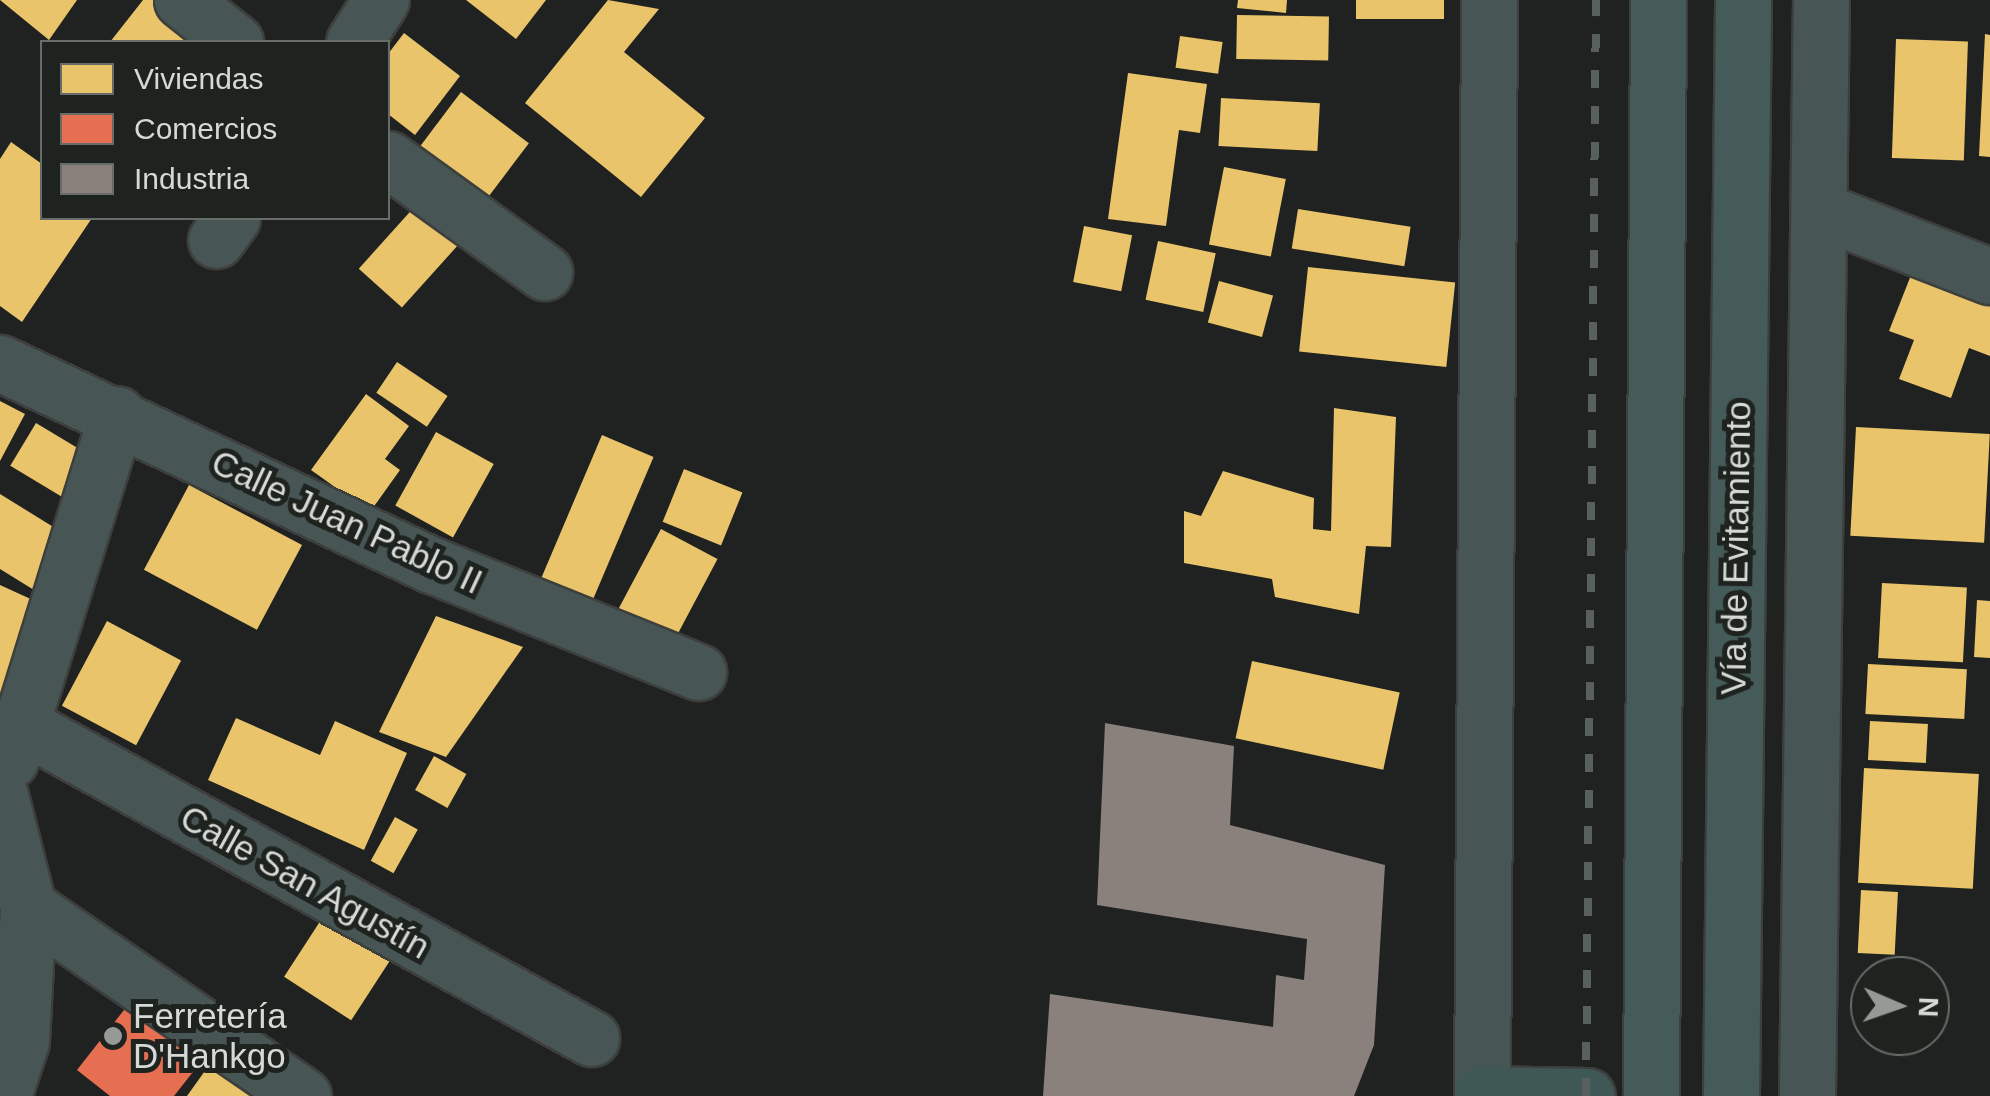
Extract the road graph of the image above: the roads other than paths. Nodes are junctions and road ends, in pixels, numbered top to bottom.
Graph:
1 (182, 0) edge
2 (381, 0) edge
3 (1489, 0) edge
4 (1658, 0) edge
5 (1744, 0) edge
6 (1821, 0) edge
7 (232, 40) edge
8 (355, 40) edge
9 (390, 160) edge
10 (1822, 211) junction
11 (544, 272) dead end
12 (1990, 276) edge
13 (0, 363) edge
14 (116, 414) junction
15 (698, 672) dead end
16 (20, 724) junction
17 (0, 796) edge
18 (28, 907) junction
19 (592, 1038) dead end
20 (1482, 1095) edge
21 (2, 1096) edge
22 (303, 1096) edge
23 (1587, 1096) edge
24 (1651, 1096) edge
25 (1731, 1096) edge
26 (1807, 1096) edge

1 - 7 street
2 - 8 street
3 - 20 street
4 - 24 highway
5 - 25 highway, Vía de Evitamiento
6 - 10 street
9 - 11 street
10 - 12 street
10 - 26 street
13 - 14 street, Calle Juan Pablo II
14 - 15 street, Calle Juan Pablo II
14 - 16 street
16 - 17 street
16 - 19 street, Calle San Agustín
17 - 18 street
18 - 21 street
18 - 22 street
20 - 23 main road

